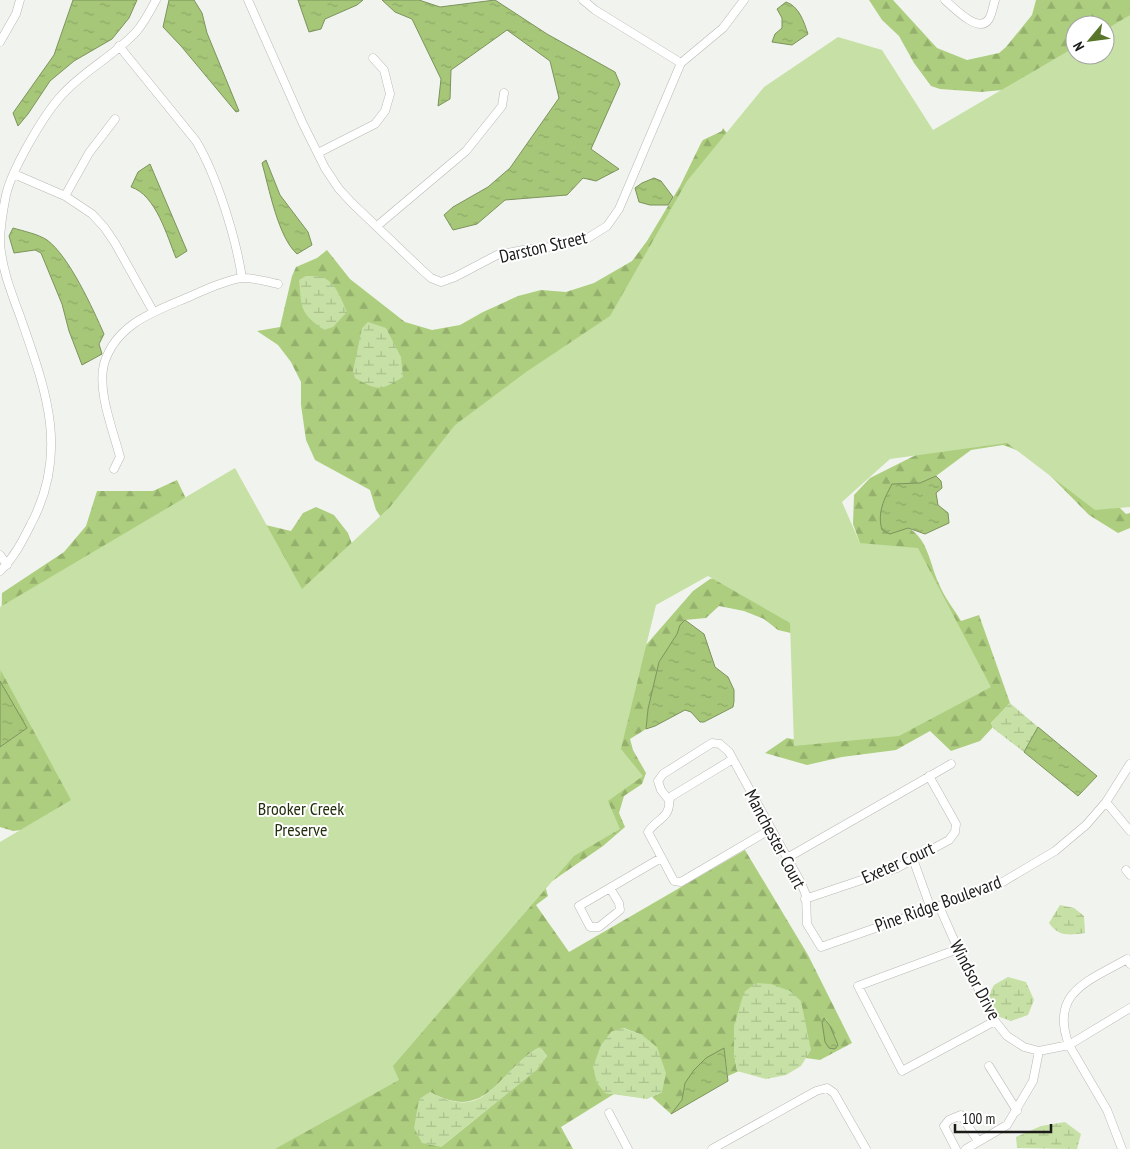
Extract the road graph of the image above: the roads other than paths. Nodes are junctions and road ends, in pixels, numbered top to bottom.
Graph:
1 (20, 0) edge
2 (156, 0) edge
3 (248, 0) edge
4 (583, 0) edge
5 (744, 0) edge
6 (945, 0) edge
7 (995, 0) edge
8 (0, 42) edge
9 (119, 46) junction
10 (373, 58) dead end
11 (681, 63) junction
12 (504, 93) dead end
13 (115, 119) dead end
14 (318, 153) junction
15 (14, 174) junction
16 (65, 196) junction
17 (1, 220) edge
18 (377, 226) junction
19 (242, 278) junction
20 (278, 284) dead end
21 (153, 311) junction
22 (114, 469) dead end
23 (0, 555) edge
24 (7, 564) junction
25 (0, 571) edge
26 (733, 760) junction
27 (951, 764) dead end
28 (1130, 764) edge
29 (929, 776) junction
30 (669, 800) junction
31 (1106, 802) junction
32 (771, 829) junction
33 (1130, 831) edge
34 (661, 858) junction
35 (787, 858) junction
36 (913, 859) junction
37 (610, 888) junction
38 (806, 899) junction
39 (935, 908) junction
40 (821, 947) joint
41 (958, 949) junction
42 (1130, 964) edge
43 (1130, 1008) edge
44 (995, 1021) junction
45 (1069, 1045) junction
46 (1039, 1052) junction
47 (989, 1066) dead end
48 (1016, 1110) junction
49 (609, 1113) dead end
50 (978, 1142) junction
51 (628, 1149) edge
52 (712, 1149) edge
53 (866, 1149) edge
54 (956, 1149) edge
55 (966, 1149) edge
56 (1122, 1149) edge

1 - 8 street
2 - 9 street
3 - 14 street, Darston Street
4 - 11 street
5 - 11 street, Darston Street
6 - 7 street
9 - 15 street
9 - 19 street
10 - 14 street
11 - 18 street, Darston Street
12 - 18 street
13 - 16 street
14 - 18 street, Darston Street
15 - 16 street
15 - 17 street
16 - 21 street
17 - 24 street
19 - 20 street
19 - 21 street
21 - 22 street
23 - 24 street
24 - 25 street
26 - 30 street
26 - 30 street, Manchester Court
26 - 32 street, Manchester Court
27 - 29 street
28 - 31 street, Pine Ridge Boulevard
29 - 35 street
29 - 36 street, Exeter Court
30 - 34 street
31 - 33 street
31 - 39 street, Pine Ridge Boulevard
32 - 34 street
32 - 35 street, Manchester Court
34 - 37 street
35 - 38 street, Manchester Court
36 - 38 street, Exeter Court
36 - 39 street, Windsor Drive
37 - 37 street
38 - 40 street, Manchester Court
39 - 40 street, Pine Ridge Boulevard
39 - 41 street, Windsor Drive
41 - 44 street, Windsor Drive
41 - 44 street
42 - 45 street
43 - 45 street
44 - 46 street, Windsor Drive
45 - 46 street
45 - 56 street
46 - 48 street
47 - 48 street
48 - 50 street
49 - 51 street
50 - 54 street
50 - 55 street
52 - 53 street

